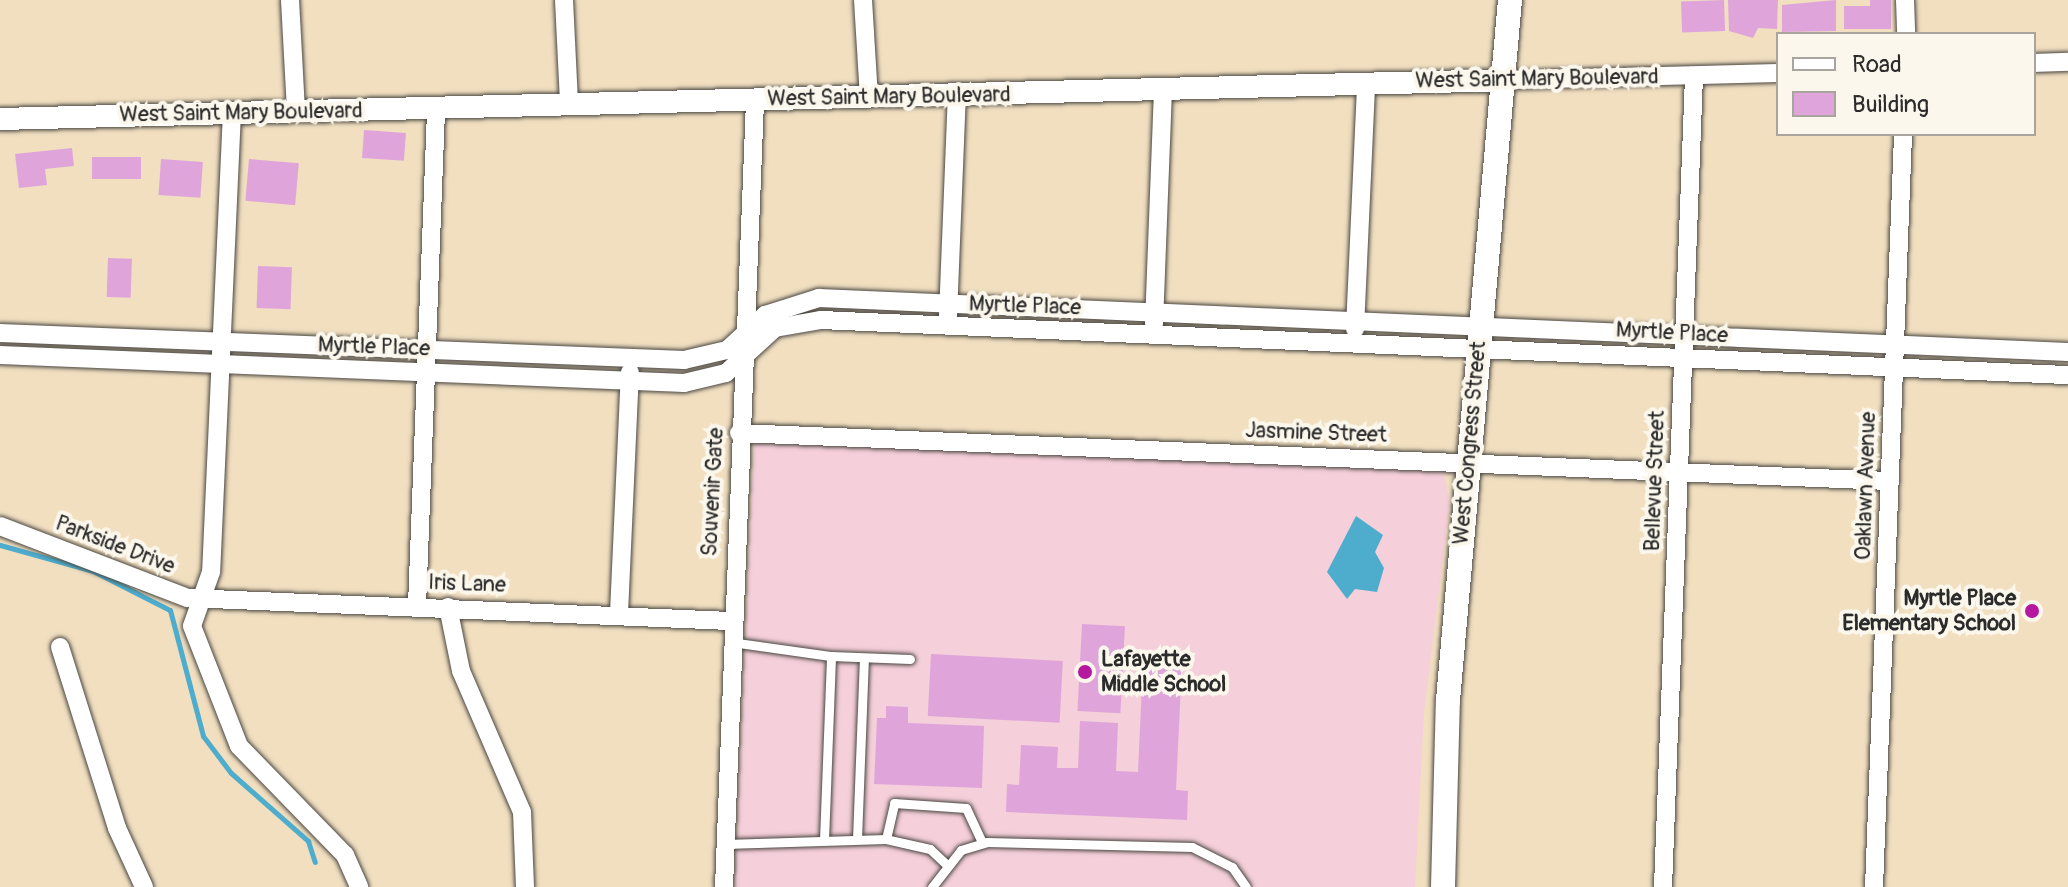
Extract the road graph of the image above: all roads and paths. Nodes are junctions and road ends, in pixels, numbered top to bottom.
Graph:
1 (290, 0) edge
2 (564, 0) edge
3 (863, 0) edge
4 (1510, 0) edge
5 (1905, 0) edge
6 (1906, 32) edge
7 (2068, 62) edge
8 (2036, 63) edge
9 (1776, 73) edge
10 (1694, 76) junction
11 (1507, 80) junction
12 (1366, 83) junction
13 (1163, 92) junction
14 (957, 96) junction
15 (869, 97) junction
16 (755, 100) junction
17 (569, 103) junction
18 (436, 109) junction
19 (296, 111) junction
20 (232, 112) junction
21 (0, 119) edge
22 (1903, 136) edge
23 (949, 305) junction
24 (1154, 313) junction
25 (1355, 320) junction
26 (948, 327) junction
27 (0, 333) edge
28 (1153, 334) junction
29 (1684, 336) junction
30 (746, 338) junction
31 (1478, 338) junction
32 (222, 343) junction
33 (1354, 344) junction
34 (1894, 345) junction
35 (425, 351) junction
36 (2068, 352) edge
37 (0, 355) edge
38 (1684, 358) junction
39 (631, 361) junction
40 (744, 361) junction
41 (221, 365) junction
42 (1894, 365) junction
43 (425, 373) junction
44 (2068, 375) edge
45 (630, 383) junction
46 (739, 433) junction
47 (1469, 463) junction
48 (1679, 474) junction
49 (1890, 481) junction
50 (0, 526) edge
51 (201, 596) junction
52 (417, 606) junction
53 (448, 607) junction
54 (619, 613) junction
55 (731, 621) junction
56 (730, 642) junction
57 (60, 647) dead end
58 (831, 656) junction
59 (864, 658) junction
60 (910, 659) dead end
61 (857, 839) junction
62 (886, 839) junction
63 (824, 840) junction
64 (982, 843) junction
65 (725, 844) junction
66 (946, 864) junction
67 (144, 887) edge
68 (359, 887) edge
69 (525, 887) edge
70 (724, 887) edge
71 (932, 887) edge
72 (1246, 887) edge
73 (1443, 887) edge
74 (1663, 887) edge
75 (1874, 887) edge

1 - 19 street
2 - 17 street
3 - 15 street
4 - 11 main road, West Congress Street
5 - 6 street
7 - 8 street
9 - 10 street, West Saint Mary Boulevard
10 - 11 street, West Saint Mary Boulevard
10 - 29 street, Bellevue Street
11 - 12 street, West Saint Mary Boulevard
11 - 31 main road, West Congress Street
12 - 13 street, West Saint Mary Boulevard
12 - 25 street
13 - 14 street, West Saint Mary Boulevard
13 - 24 street
14 - 15 street, West Saint Mary Boulevard
14 - 23 street
15 - 16 street, West Saint Mary Boulevard
16 - 17 street, West Saint Mary Boulevard
16 - 30 street, Souvenir Gate
17 - 18 street, West Saint Mary Boulevard
18 - 19 street, West Saint Mary Boulevard
18 - 35 street
19 - 20 street, West Saint Mary Boulevard
20 - 21 street, West Saint Mary Boulevard
20 - 32 street
22 - 34 street, Oaklawn Avenue
23 - 24 street, Myrtle Place
23 - 26 street
23 - 30 street, Myrtle Place
24 - 25 street, Myrtle Place
24 - 28 street
25 - 31 street, Myrtle Place
25 - 33 street
26 - 28 street, Myrtle Place
26 - 40 street, Myrtle Place
27 - 32 street, Myrtle Place
28 - 33 street, Myrtle Place
29 - 31 street, Myrtle Place
29 - 34 street, Myrtle Place
29 - 38 street, Bellevue Street
30 - 39 street, Myrtle Place
30 - 40 street, Souvenir Gate
31 - 33 street, Myrtle Place
31 - 38 street, Myrtle Place
31 - 47 main road, West Congress Street
32 - 35 street, Myrtle Place
32 - 41 street
34 - 36 street, Myrtle Place
34 - 42 street, Oaklawn Avenue
35 - 39 street, Myrtle Place
35 - 43 street
37 - 41 street, Myrtle Place
38 - 42 street, Myrtle Place
38 - 48 street, Bellevue Street
39 - 45 street
40 - 45 street, Myrtle Place
40 - 46 street, Souvenir Gate
41 - 43 street, Myrtle Place
41 - 51 street
42 - 44 street, Myrtle Place
42 - 49 street, Oaklawn Avenue
43 - 45 street, Myrtle Place
43 - 52 street
45 - 54 street
46 - 47 street, Jasmine Street
46 - 55 street, Souvenir Gate
47 - 48 street, Jasmine Street
47 - 73 main road, West Congress Street
48 - 49 street, Jasmine Street
48 - 74 street, Bellevue Street
49 - 75 street, Oaklawn Avenue
50 - 51 street, Parkside Drive
51 - 52 street, Iris Lane
51 - 68 street
52 - 53 street, Iris Lane
53 - 54 street, Iris Lane
53 - 69 street
54 - 55 street, Iris Lane
55 - 56 street, Souvenir Gate
56 - 58 lane
56 - 65 street, Souvenir Gate
57 - 67 street
58 - 59 lane
58 - 63 lane
59 - 60 lane
59 - 61 lane
61 - 62 lane
61 - 63 lane
62 - 64 lane
62 - 66 lane
63 - 65 lane
64 - 66 lane
64 - 72 lane
65 - 70 street, Souvenir Gate
66 - 71 lane

